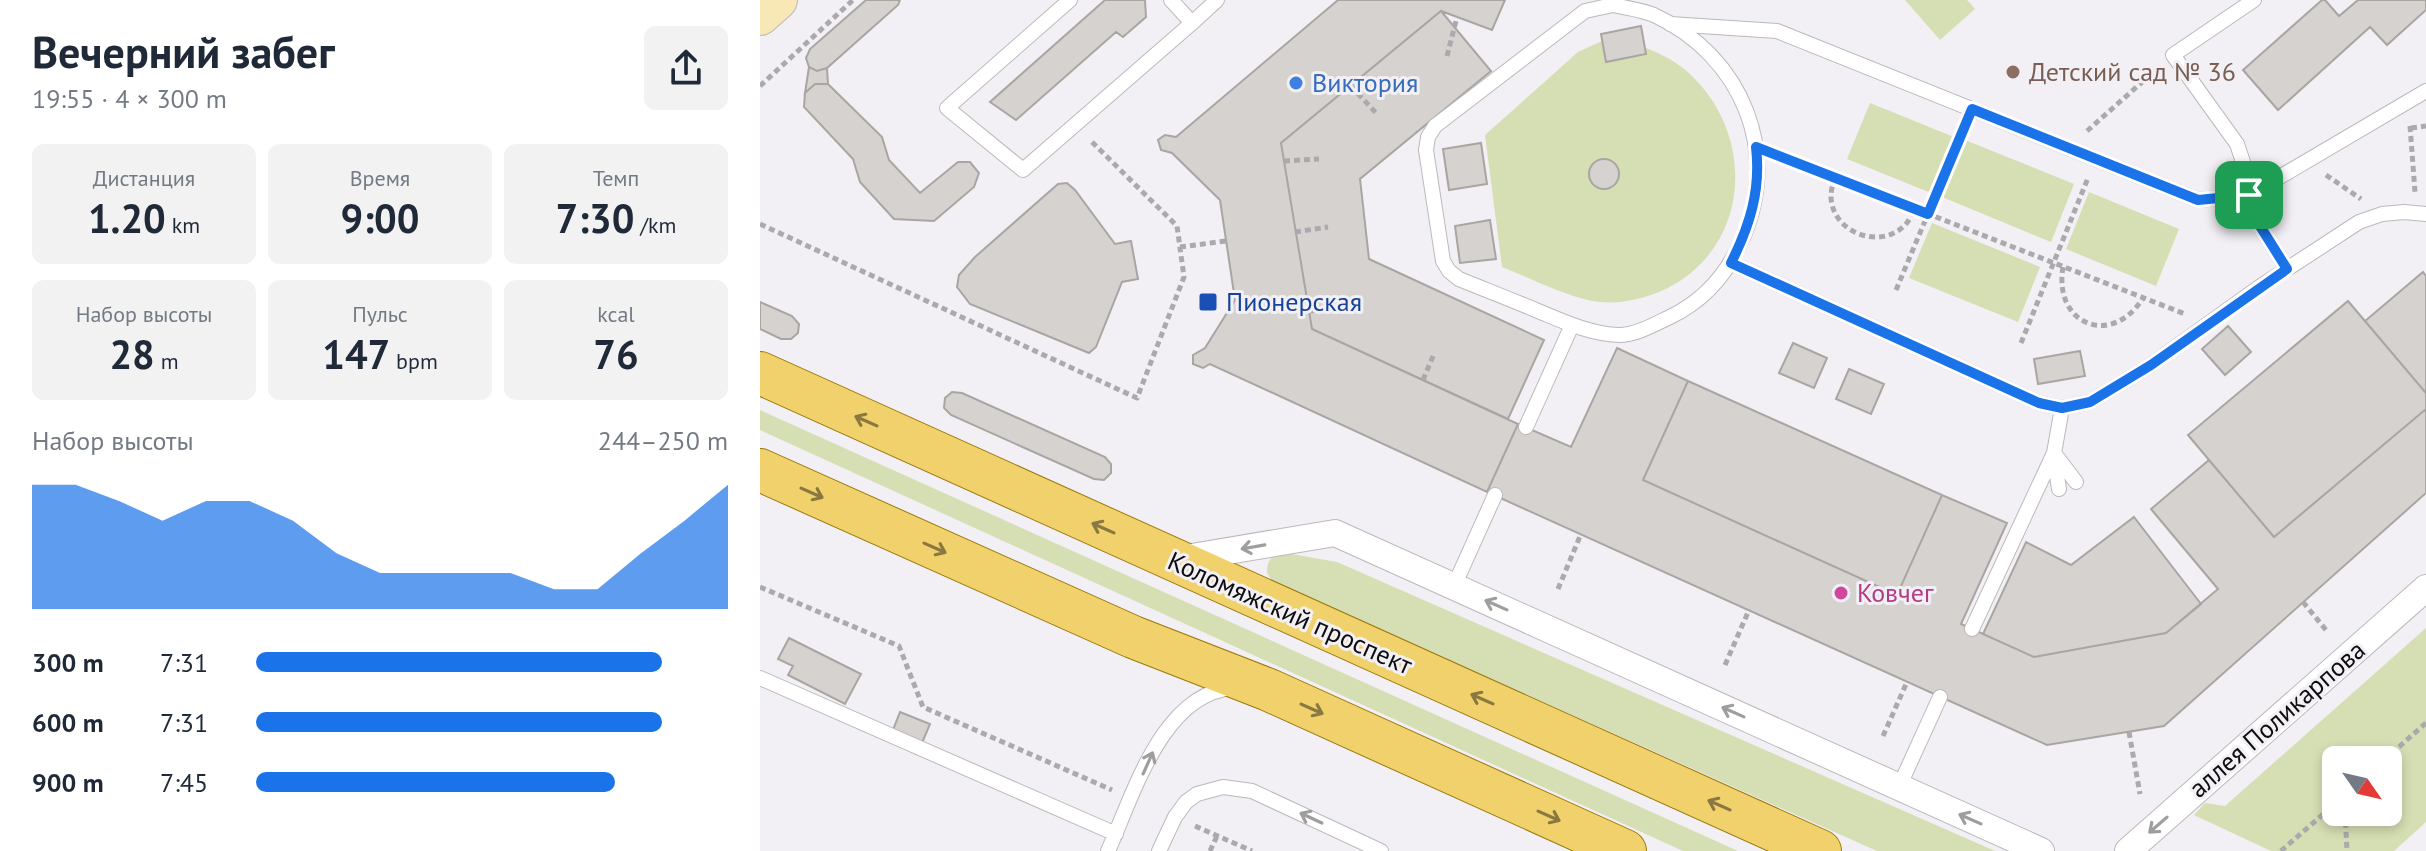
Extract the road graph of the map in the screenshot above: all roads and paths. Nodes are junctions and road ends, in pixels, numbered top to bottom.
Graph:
1 (778, 0) edge
2 (853, 0) edge
3 (1070, 0) edge
4 (1171, 0) edge
5 (1217, 0) edge
6 (2254, 0) edge
7 (1611, 3) edge
8 (760, 16) edge
9 (1457, 17) dead end
10 (1192, 23) junction
11 (1670, 24) junction
12 (2173, 55) junction
13 (1447, 56) dead end
14 (760, 86) edge
15 (1351, 86) dead end
16 (2426, 91) edge
17 (2408, 101) junction
18 (1972, 109) junction
19 (1376, 113) dead end
20 (1076, 126) junction
21 (1756, 147) junction
22 (2069, 147) junction
23 (2095, 158) junction
24 (1319, 159) dead end
25 (1284, 161) dead end
26 (2306, 161) junction
27 (1835, 177) junction
28 (2249, 195) junction
29 (1915, 209) junction
30 (1928, 214) junction
31 (2382, 214) junction
32 (2422, 214) edge
33 (760, 224) edge
34 (1328, 227) dead end
35 (1295, 232) dead end
36 (1226, 241) dead end
37 (1180, 247) junction
38 (1731, 263) junction
39 (2053, 263) junction
40 (2063, 267) junction
41 (2287, 269) junction
42 (1896, 290) dead end
43 (2143, 298) junction
44 (1339, 307) dead end
45 (1309, 311) dead end
46 (2208, 323) junction
47 (1572, 325) junction
48 (2021, 343) dead end
49 (1434, 354) dead end
50 (760, 373) edge
51 (1423, 380) dead end
52 (2062, 408) junction
53 (1526, 427) dead end
54 (2054, 453) junction
55 (760, 470) edge
56 (2076, 482) dead end
57 (2059, 489) dead end
58 (1495, 495) dead end
59 (1581, 534) dead end
60 (1174, 561) junction
61 (1454, 586) junction
62 (760, 587) edge
63 (2426, 588) edge
64 (1558, 589) dead end
65 (2303, 602) dead end
66 (1749, 610) dead end
67 (1972, 629) dead end
68 (2326, 630) dead end
69 (1725, 665) dead end
70 (760, 678) edge
71 (1907, 682) dead end
72 (1269, 690) junction
73 (1940, 697) dead end
74 (2426, 723) edge
75 (2129, 732) dead end
76 (1883, 736) dead end
77 (2400, 746) edge
78 (1899, 787) junction
79 (2140, 794) dead end
80 (1132, 798) junction
81 (2322, 815) edge
82 (1175, 817) junction
83 (2346, 826) edge
84 (1116, 834) junction
85 (1217, 836) junction
86 (1798, 846) edge
87 (1108, 851) edge
88 (1159, 851) edge
89 (1210, 851) edge
90 (1252, 851) edge
91 (1381, 851) edge
92 (1625, 851) edge
93 (2041, 851) edge
94 (2128, 851) edge
95 (2281, 851) edge
96 (2347, 851) edge

1 - 8 main road
2 - 14 path
3 - 20 lane
4 - 10 lane
5 - 10 lane
6 - 12 lane
7 - 11 lane
7 - 47 lane
9 - 13 path
10 - 20 lane
11 - 18 lane
11 - 21 lane
12 - 22 path
12 - 28 lane
15 - 19 path
16 - 17 lane
17 - 26 lane
17 - 32 path
18 - 22 lane
18 - 30 path
20 - 37 path
21 - 27 path
21 - 38 lane
22 - 23 lane
23 - 28 lane
23 - 39 path
24 - 25 path
26 - 28 lane
26 - 31 path
27 - 29 path
27 - 29 path
28 - 41 lane
29 - 30 path
30 - 39 path
30 - 42 path
31 - 32 lane
31 - 41 lane
33 - 37 path
34 - 35 path
36 - 37 path
38 - 47 lane
38 - 52 lane
39 - 40 path
39 - 48 path
40 - 43 path
40 - 43 path
41 - 46 lane
43 - 46 path
44 - 45 path
46 - 52 lane
47 - 53 lane
49 - 51 path
60 -> 50 main road, Коломяжский проспект
52 - 54 lane
54 - 56 lane
54 - 57 lane
54 - 67 lane
55 -> 72 main road
58 - 61 lane
59 - 64 path
61 -> 60 street
86 -> 60 main road, Коломяжский проспект
78 -> 61 street
62 - 80 path
63 -> 94 street, аллея Поликарпова
65 - 68 path
66 - 69 path
70 - 84 lane
71 - 76 path
80 -> 72 lane
72 -> 92 main road
73 - 78 lane
74 - 77 path
75 - 79 path
93 -> 78 street
80 - 84 lane
81 - 95 path
82 - 85 path
82 - 88 lane
91 -> 82 lane
83 - 96 path
84 - 87 lane
85 - 89 path
85 - 90 path

